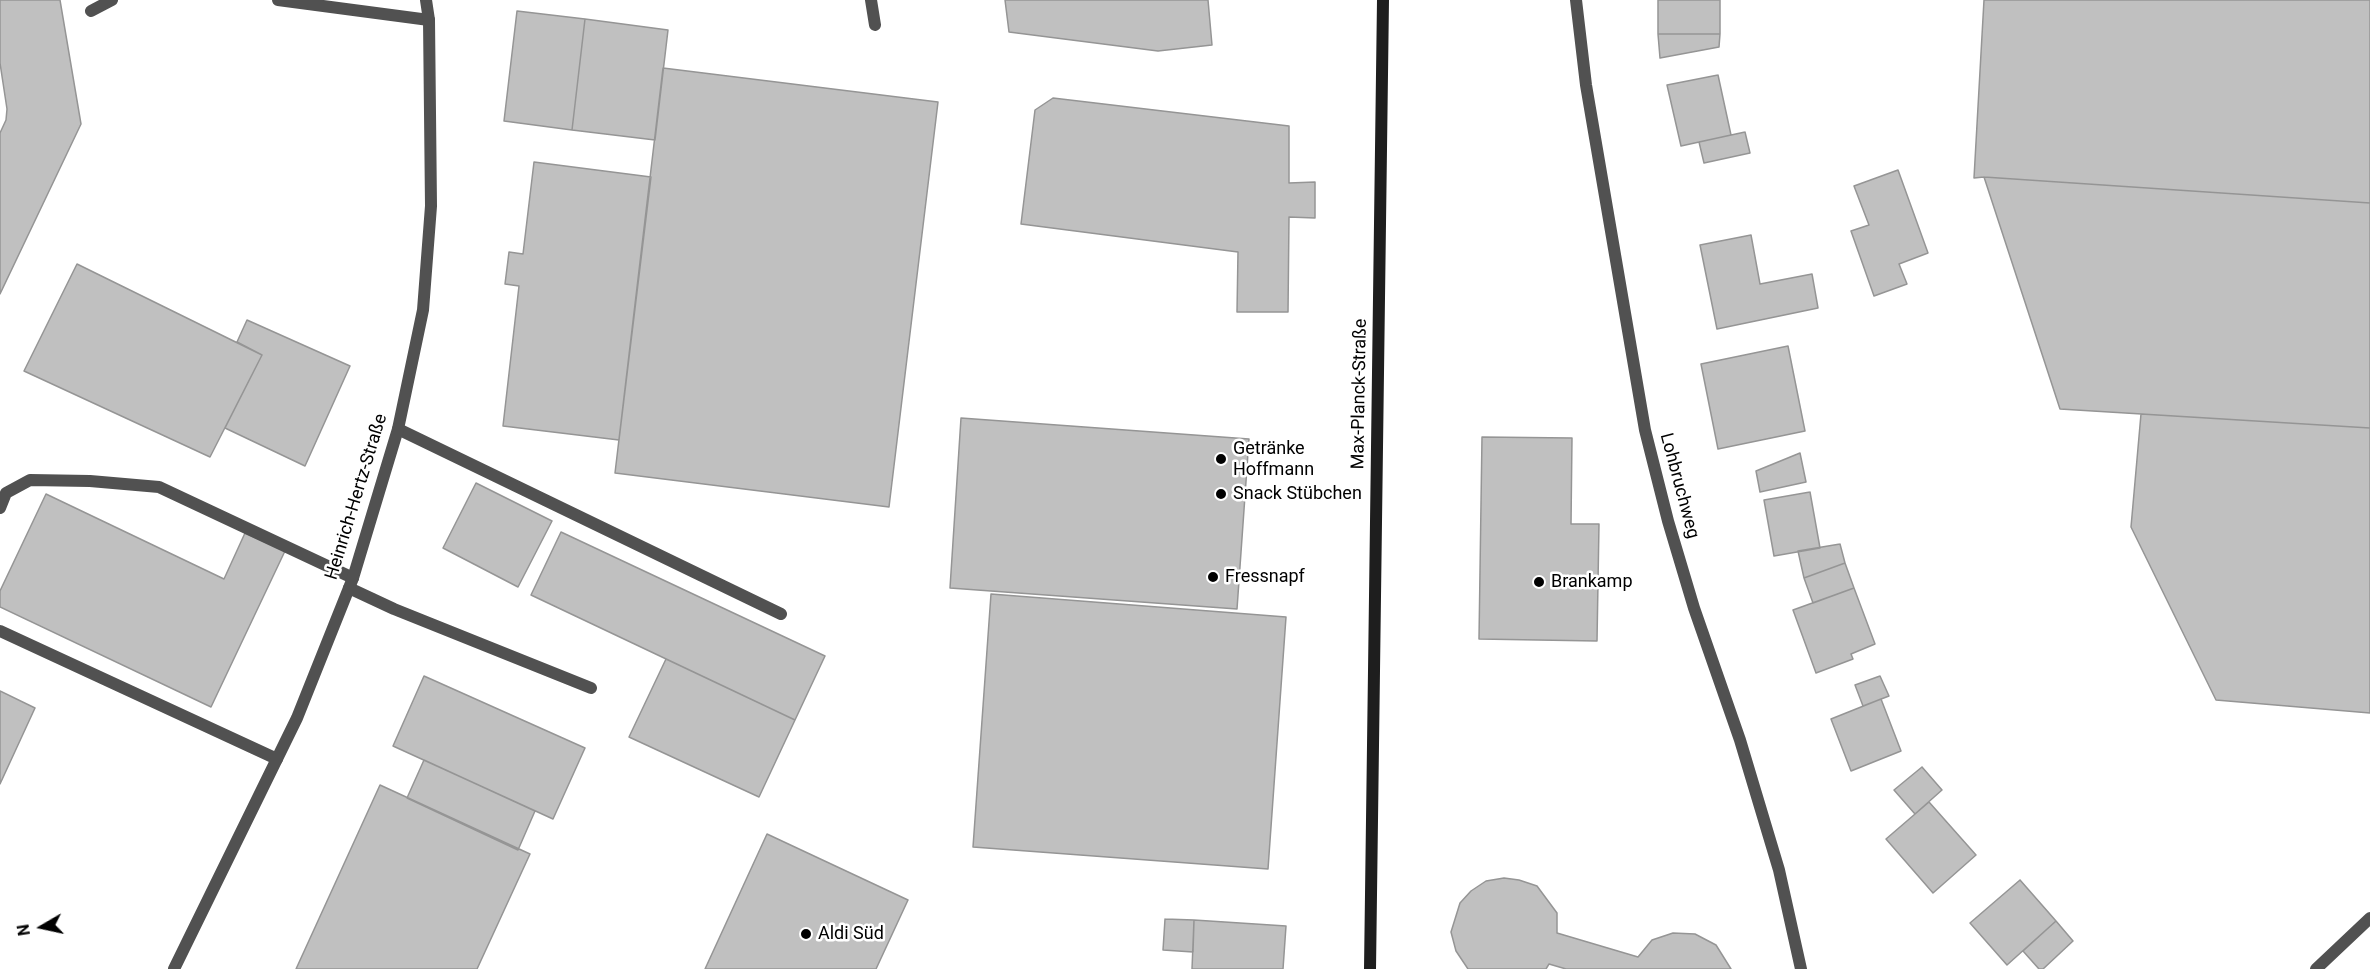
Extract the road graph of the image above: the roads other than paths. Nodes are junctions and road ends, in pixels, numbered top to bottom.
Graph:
1 (112, 0) edge
2 (278, 0) edge
3 (426, 0) edge
4 (871, 0) edge
5 (1383, 0) edge
6 (1576, 0) edge
7 (308, 2) edge
8 (91, 11) dead end
9 (429, 20) junction
10 (875, 25) dead end
11 (398, 429) junction
12 (0, 508) edge
13 (351, 583) junction
14 (781, 614) dead end
15 (0, 631) edge
16 (591, 688) dead end
17 (277, 759) junction
18 (2370, 918) edge
19 (174, 969) edge
20 (1370, 969) edge
21 (1801, 969) edge
22 (2316, 969) edge

1 - 8 street
2 - 7 street
3 - 9 street, Heinrich-Hertz-Straße
4 - 10 street
5 - 20 street, Max-Planck-Straße
6 - 21 street, Lohbruchweg
7 - 9 street
9 - 11 street, Heinrich-Hertz-Straße
11 - 13 street, Heinrich-Hertz-Straße
11 - 14 street
12 - 13 street
13 - 16 street
13 - 17 street, Heinrich-Hertz-Straße
15 - 17 street
17 - 19 street, Heinrich-Hertz-Straße
18 - 22 street

